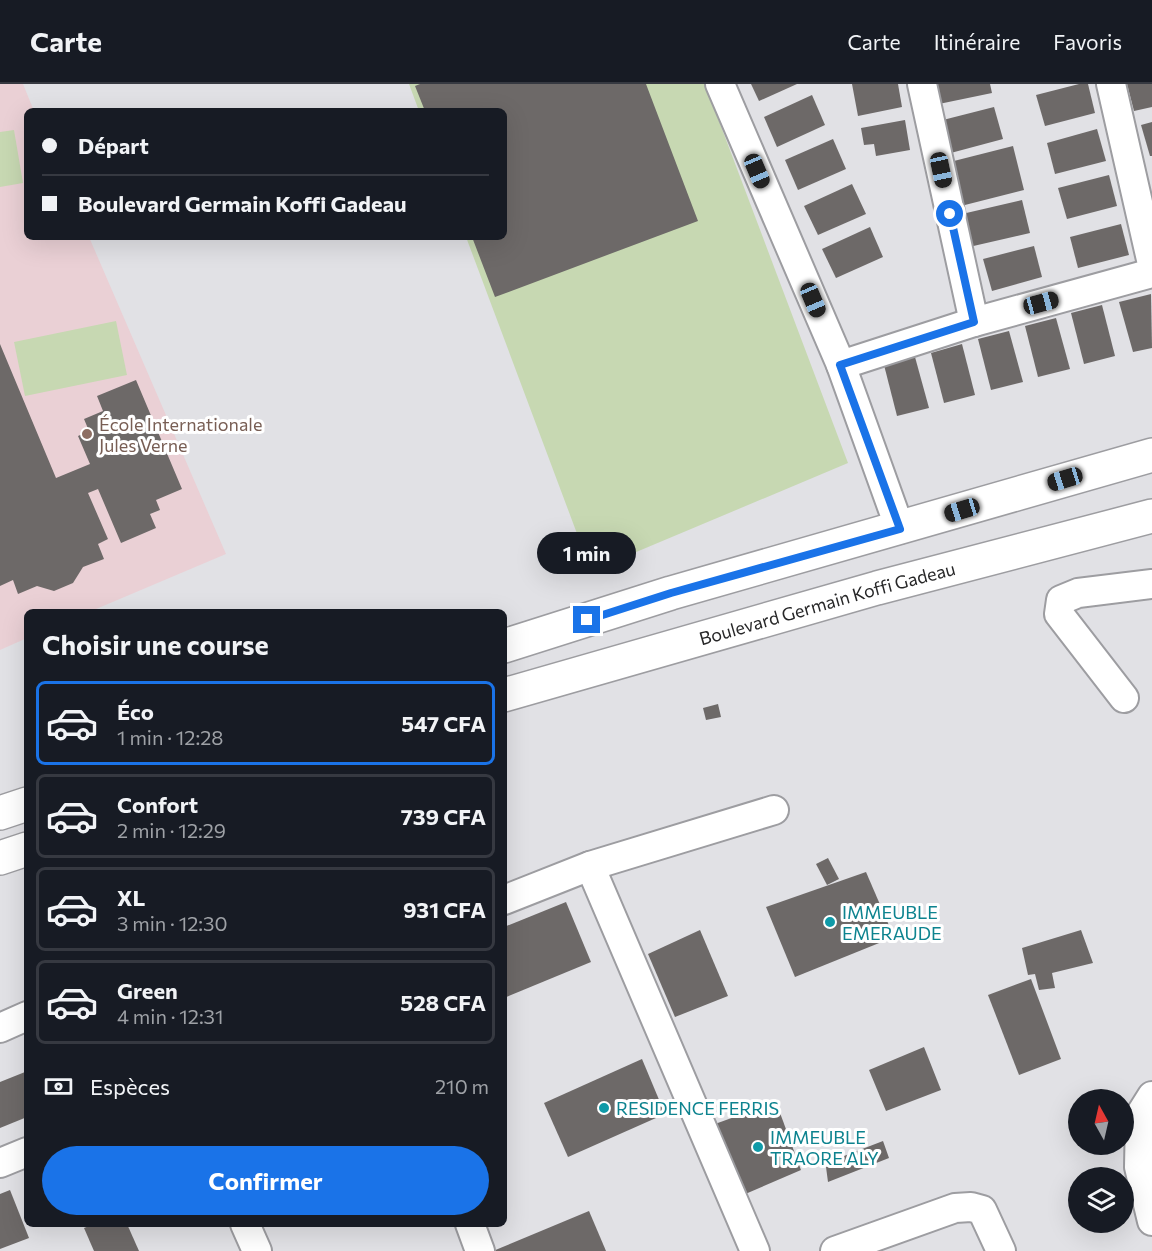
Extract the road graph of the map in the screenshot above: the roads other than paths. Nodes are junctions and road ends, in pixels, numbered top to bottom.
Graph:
1 (720, 84) edge
2 (922, 84) edge
3 (1111, 84) edge
4 (1152, 264) edge
5 (1152, 273) edge
6 (974, 322) junction
7 (840, 365) junction
8 (1152, 455) edge
9 (1152, 516) edge
10 (900, 529) junction
11 (1152, 584) edge
12 (507, 645) edge
13 (507, 694) edge
14 (1124, 698) dead end
15 (24, 805) edge
16 (774, 810) dead end
17 (0, 813) edge
18 (24, 850) edge
19 (0, 858) edge
20 (590, 866) junction
21 (507, 899) edge
22 (24, 1017) edge
23 (0, 1028) edge
24 (1152, 1096) edge
25 (24, 1153) edge
26 (0, 1163) edge
27 (1152, 1221) edge
28 (246, 1227) edge
29 (471, 1227) edge
30 (256, 1251) edge
31 (480, 1251) edge
32 (755, 1251) edge
33 (835, 1251) edge
34 (1000, 1251) edge

1 - 7 street
2 - 6 street
3 - 4 street
5 - 6 street
6 - 7 street
7 - 10 street
8 - 10 main road
9 - 13 main road, Boulevard Germain Koffi Gadeau
10 - 12 main road
11 - 14 street
15 - 17 main road
16 - 20 street
18 - 19 main road
20 - 21 street
20 - 32 street
22 - 23 street
24 - 27 street
25 - 26 street
28 - 30 street
29 - 31 street
33 - 34 street

